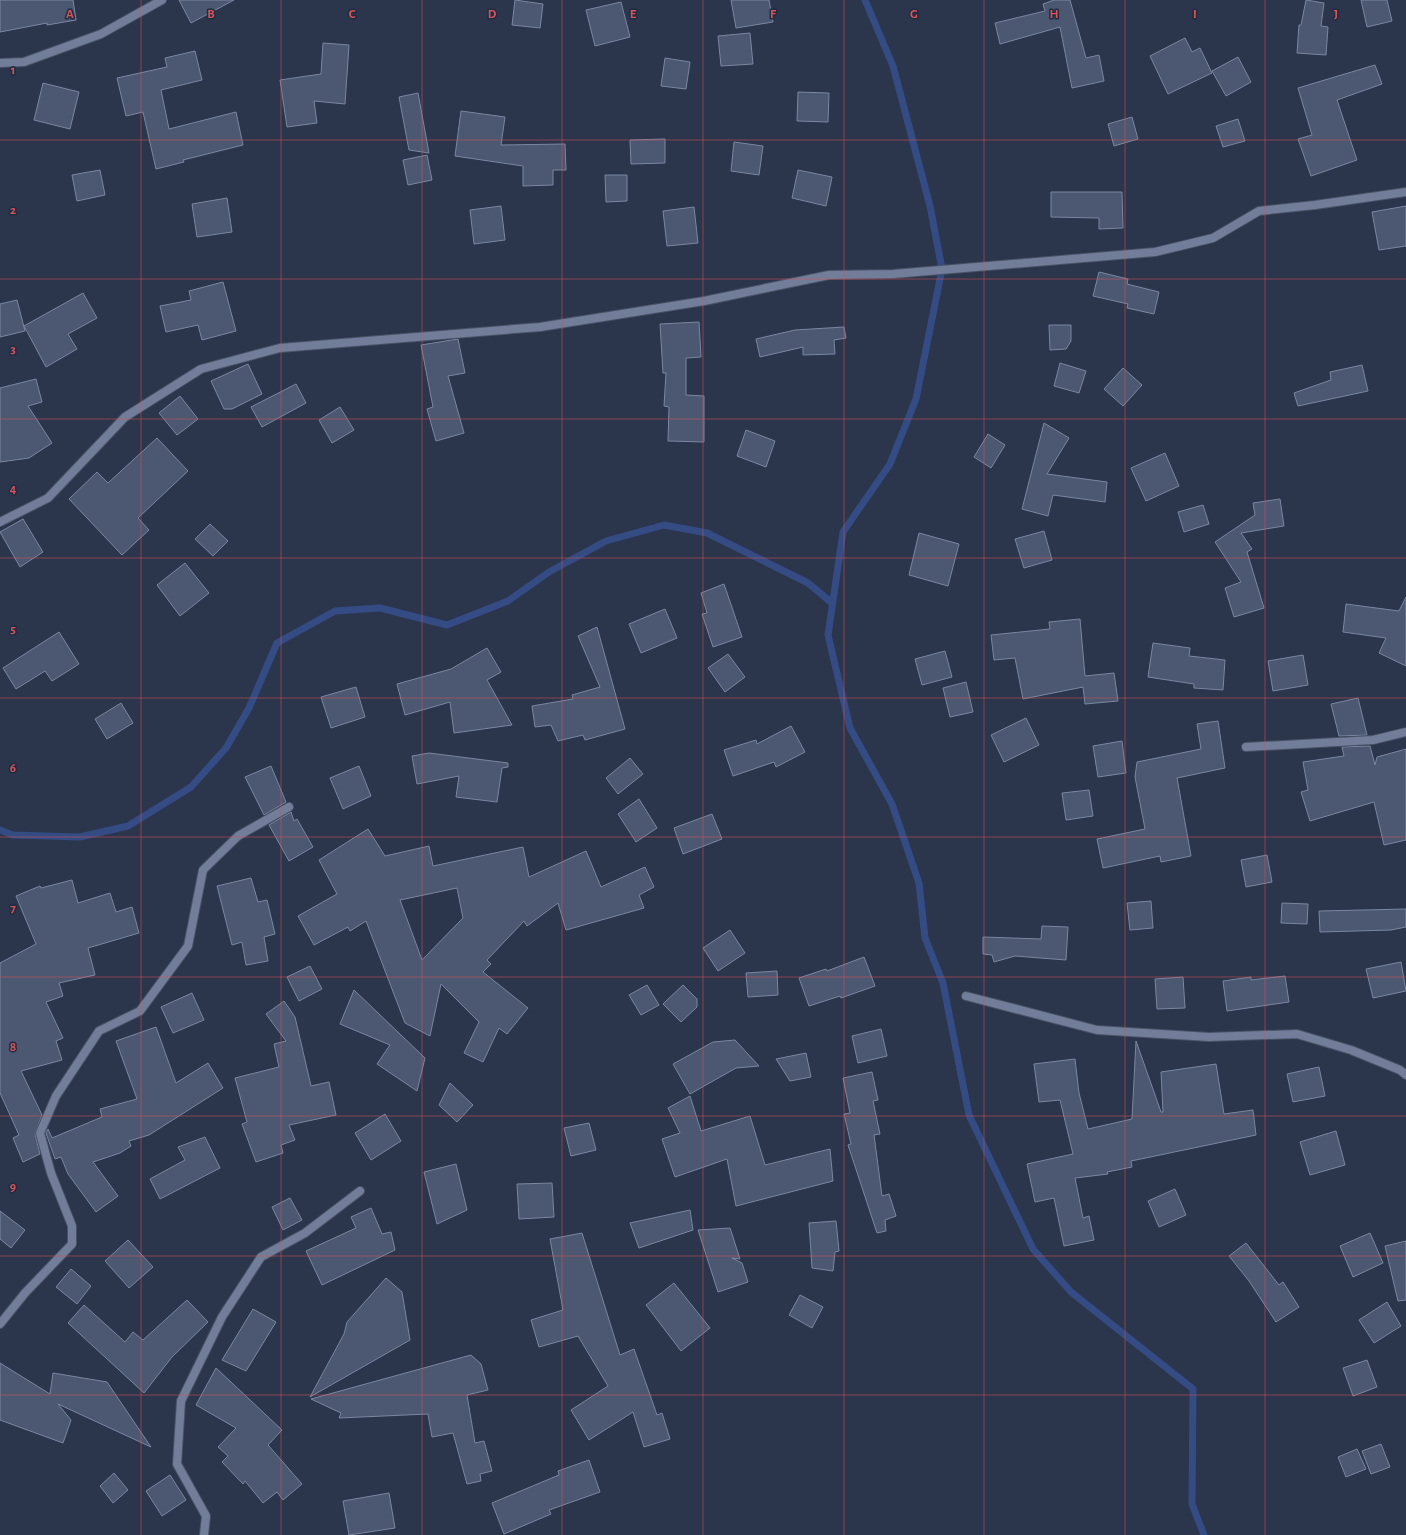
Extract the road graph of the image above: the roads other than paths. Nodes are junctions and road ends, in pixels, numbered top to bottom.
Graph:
1 (162, 0) edge
2 (0, 63) edge
3 (1406, 192) edge
4 (0, 522) edge
5 (1406, 732) edge
6 (1246, 747) dead end
7 (289, 807) dead end
8 (966, 996) dead end
9 (1406, 1076) edge
10 (360, 1191) dead end
11 (0, 1324) edge
12 (204, 1535) edge

1 - 2 street
3 - 4 street
5 - 6 street
7 - 11 street
8 - 9 street
10 - 12 street

